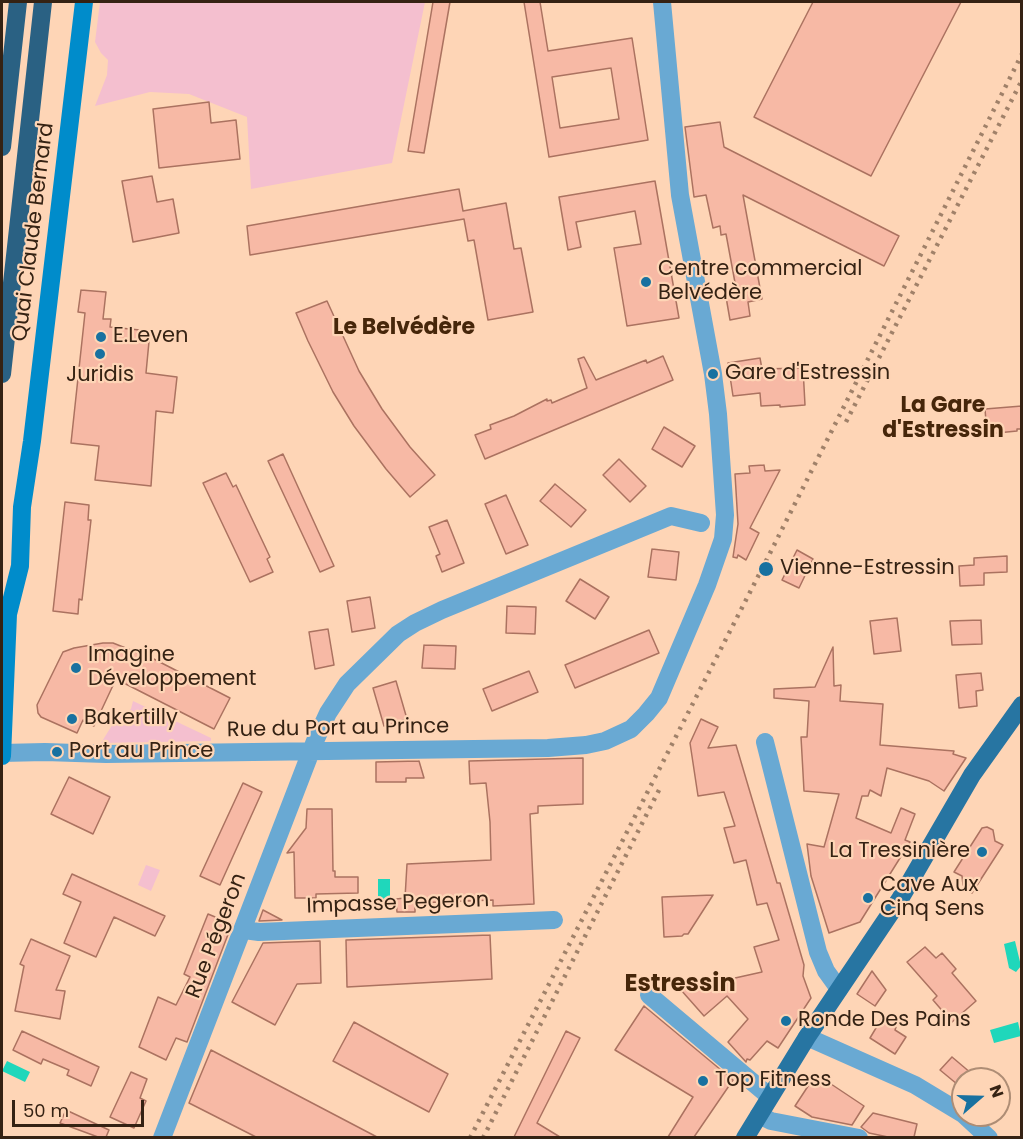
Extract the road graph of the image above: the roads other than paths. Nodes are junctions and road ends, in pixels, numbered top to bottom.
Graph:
1 (18, 2) edge
2 (43, 2) edge
3 (84, 2) edge
4 (662, 2) edge
5 (2, 147) edge
6 (2, 374) edge
7 (702, 523) dead end
8 (1022, 705) edge
9 (765, 742) dead end
10 (311, 751) junction
11 (2, 754) edge
12 (554, 920) dead end
13 (244, 930) junction
14 (839, 989) junction
15 (649, 995) dead end
16 (807, 1037) junction
17 (769, 1096) junction
18 (951, 1106) edge
19 (759, 1114) junction
20 (162, 1137) edge
21 (745, 1137) edge
22 (859, 1137) edge

1 - 5 highway
2 - 6 highway
3 - 11 main road, Quai Claude Bernard
4 - 10 street, Rue du Port au Prince
7 - 10 street, Rue Pégeron
8 - 14 main road
9 - 14 street
10 - 11 street, Rue du Port au Prince
10 - 13 street, Rue Pégeron
12 - 13 street, Impasse Pegeron
13 - 20 street, Rue Pégeron
14 - 16 main road
15 - 17 street
16 - 17 main road
16 - 18 street
17 - 19 main road
19 - 21 main road
19 - 22 street

